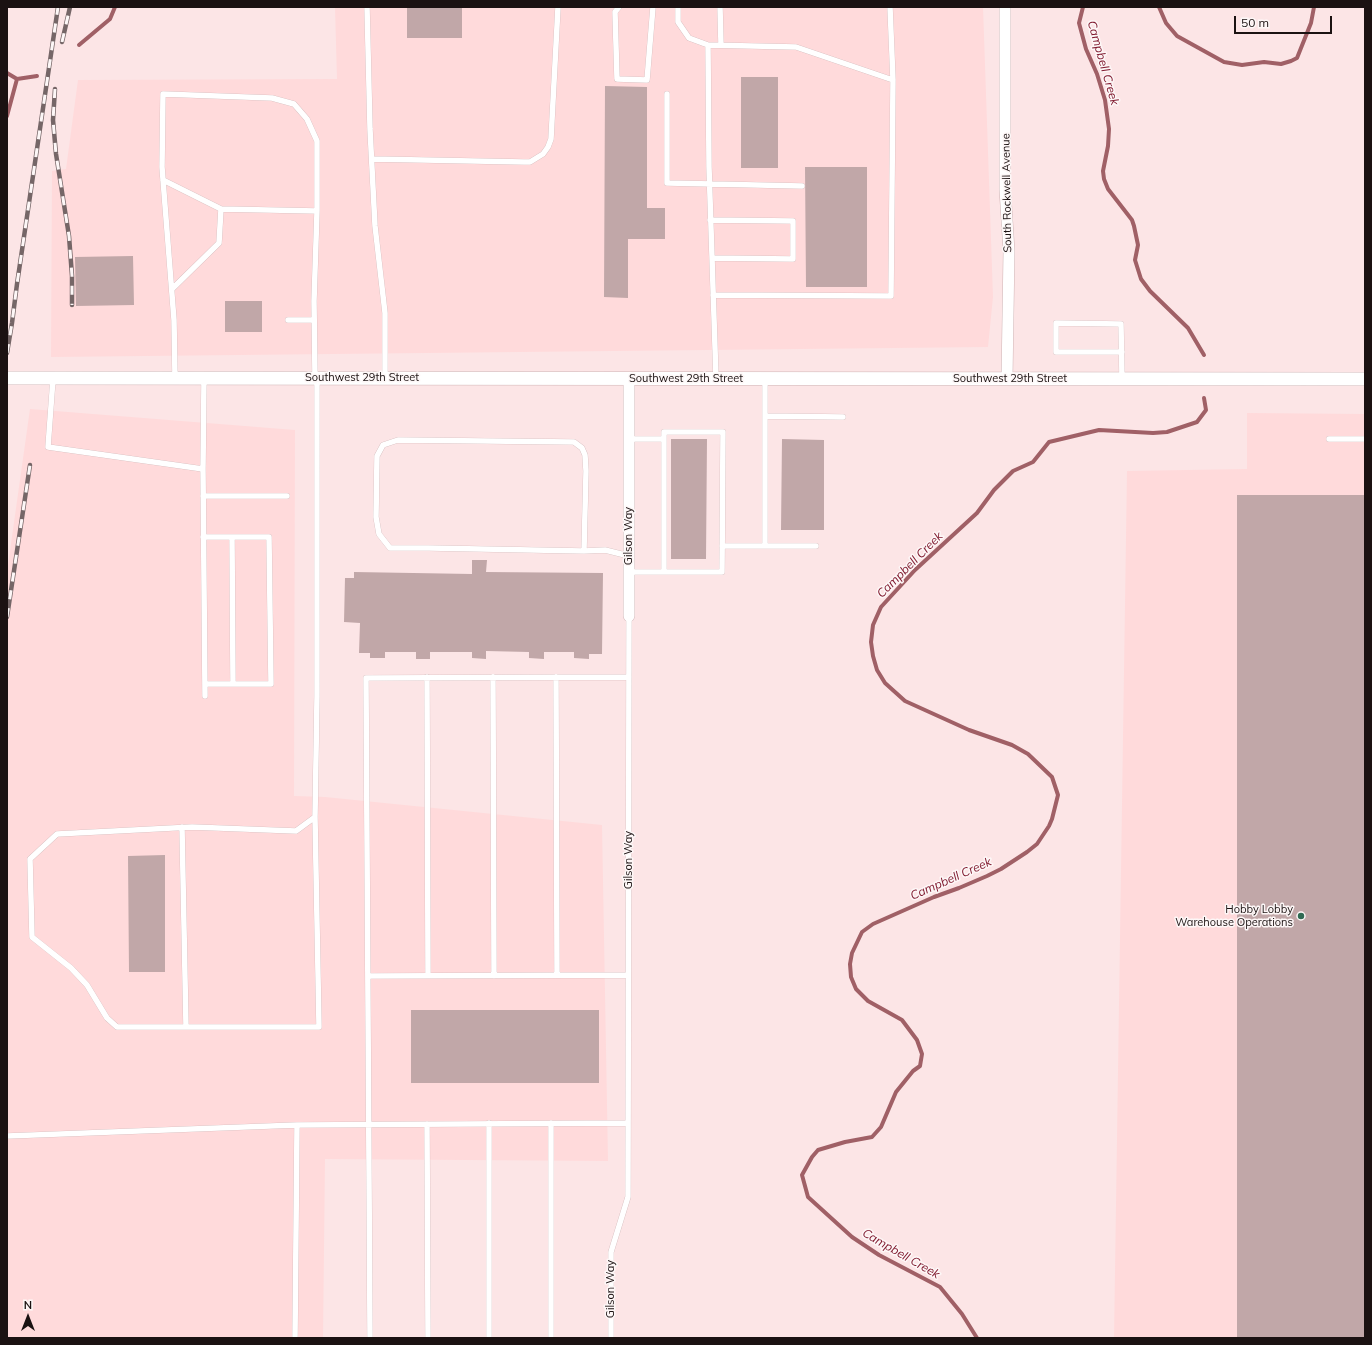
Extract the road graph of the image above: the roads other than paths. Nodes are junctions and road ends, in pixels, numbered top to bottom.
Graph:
1 (367, 7) edge
2 (558, 7) edge
3 (619, 7) edge
4 (653, 7) edge
5 (676, 7) edge
6 (720, 7) edge
7 (890, 7) edge
8 (1005, 7) edge
9 (708, 45) junction
10 (721, 46) junction
11 (893, 80) junction
12 (667, 94) dead end
13 (372, 159) junction
14 (164, 180) junction
15 (709, 184) junction
16 (802, 186) dead end
17 (221, 210) junction
18 (317, 211) junction
19 (710, 220) junction
20 (712, 258) junction
21 (172, 289) junction
22 (713, 294) junction
23 (288, 320) dead end
24 (314, 320) junction
25 (1122, 352) junction
26 (7, 378) edge
27 (175, 378) junction
28 (204, 378) junction
29 (316, 378) junction
30 (385, 378) junction
31 (1365, 378) edge
32 (53, 379) junction
33 (629, 379) junction
34 (716, 379) junction
35 (765, 379) junction
36 (1007, 379) junction
37 (1122, 379) junction
38 (765, 416) junction
39 (843, 417) dead end
40 (629, 439) junction
41 (664, 439) junction
42 (1329, 439) dead end
43 (1365, 439) edge
44 (203, 469) junction
45 (203, 496) junction
46 (287, 496) dead end
47 (203, 537) junction
48 (232, 537) junction
49 (722, 546) junction
50 (765, 546) junction
51 (816, 546) dead end
52 (584, 551) junction
53 (629, 556) junction
54 (629, 572) junction
55 (664, 572) junction
56 (629, 616) joint
57 (427, 677) junction
58 (493, 677) junction
59 (556, 677) junction
60 (629, 677) junction
61 (205, 684) junction
62 (233, 684) junction
63 (205, 696) dead end
64 (316, 817) junction
65 (182, 827) junction
66 (557, 975) junction
67 (628, 975) junction
68 (368, 976) junction
69 (428, 976) junction
70 (494, 976) junction
71 (186, 1027) junction
72 (489, 1123) junction
73 (551, 1123) junction
74 (628, 1123) junction
75 (369, 1124) junction
76 (427, 1124) junction
77 (297, 1125) junction
78 (7, 1136) edge
79 (295, 1338) edge
80 (370, 1338) edge
81 (428, 1338) edge
82 (489, 1338) edge
83 (551, 1338) edge
84 (611, 1338) edge

1 - 13 lane
2 - 13 lane
3 - 4 lane
5 - 9 lane
6 - 10 lane
7 - 11 lane
8 - 36 street, South Rockwell Avenue
9 - 10 lane
9 - 15 lane
10 - 11 lane
11 - 22 lane
12 - 15 lane
13 - 30 lane
14 - 17 lane
14 - 18 lane
14 - 21 lane
15 - 16 lane
15 - 19 lane
17 - 18 lane
17 - 21 lane
18 - 24 lane
19 - 20 lane
19 - 20 lane
20 - 22 lane
21 - 27 lane
22 - 34 lane
23 - 24 lane
24 - 29 lane
25 - 25 lane
25 - 37 lane
26 - 32 street, Southwest 29th Street
27 - 28 street, Southwest 29th Street
27 - 32 street, Southwest 29th Street
28 - 29 street, Southwest 29th Street
28 - 44 lane
29 - 30 street, Southwest 29th Street
29 - 64 lane
30 - 33 street, Southwest 29th Street
31 - 37 street, Southwest 29th Street
32 - 44 lane
33 - 34 street, Southwest 29th Street
33 - 40 street, Gilson Way
34 - 35 street, Southwest 29th Street
35 - 36 street, Southwest 29th Street
35 - 38 lane
36 - 37 street, Southwest 29th Street
38 - 39 lane
38 - 50 lane
40 - 41 lane
40 - 53 street, Gilson Way
41 - 49 lane
41 - 55 lane
42 - 43 lane
44 - 45 lane
45 - 46 lane
45 - 47 lane
47 - 48 lane
47 - 61 lane
48 - 62 lane
48 - 62 lane
49 - 50 lane
49 - 55 lane
50 - 51 lane
52 - 52 lane
52 - 53 lane
53 - 54 street, Gilson Way
54 - 55 lane
54 - 56 street, Gilson Way
56 - 60 lane, Gilson Way
57 - 58 lane
57 - 68 lane
57 - 69 lane
58 - 59 lane
58 - 70 lane
59 - 60 lane
59 - 66 lane
60 - 67 lane, Gilson Way
61 - 62 lane
61 - 63 lane
64 - 65 lane
64 - 71 lane
65 - 71 lane
65 - 71 lane
66 - 67 lane
66 - 70 lane
67 - 74 lane, Gilson Way
68 - 69 lane
68 - 75 lane
69 - 70 lane
72 - 73 lane
72 - 76 lane
72 - 82 lane
73 - 74 lane
73 - 83 lane
74 - 84 lane, Gilson Way
75 - 76 lane
75 - 77 lane
75 - 80 lane
76 - 81 lane
77 - 78 lane
77 - 79 lane

